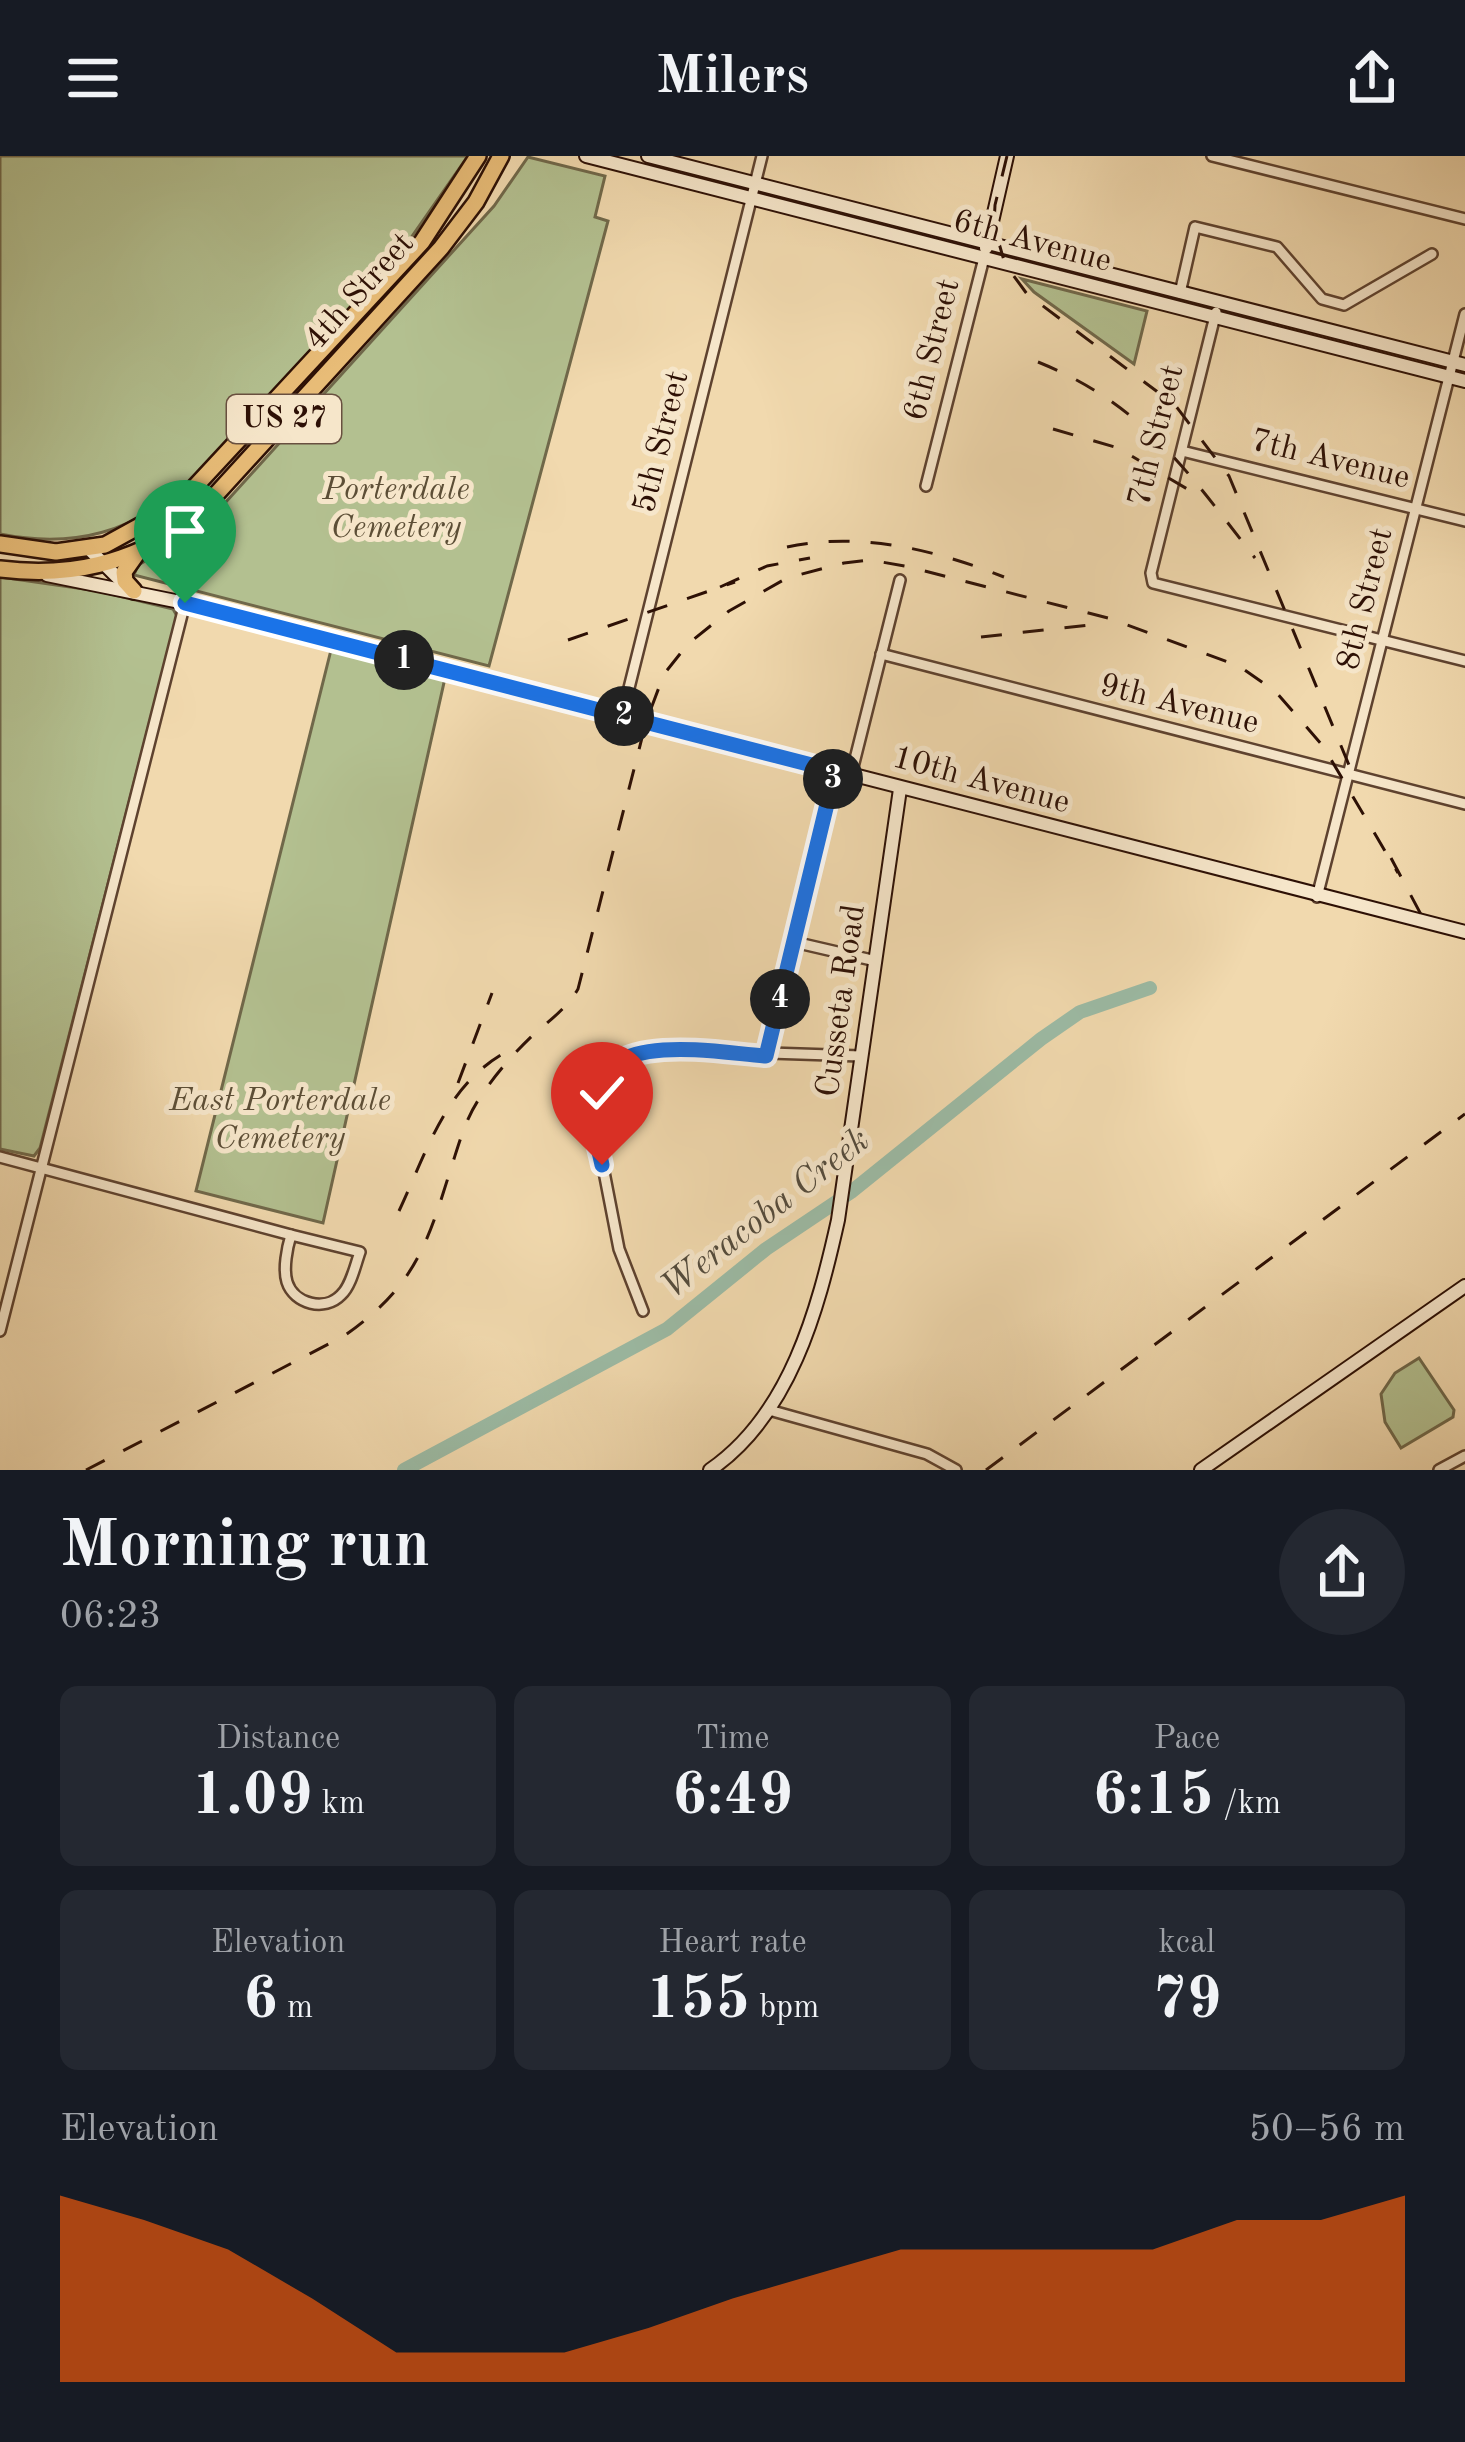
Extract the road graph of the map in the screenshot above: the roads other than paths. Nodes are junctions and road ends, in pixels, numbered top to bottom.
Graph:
1 (478, 156) edge
2 (501, 156) edge
3 (586, 156) edge
4 (648, 156) edge
5 (762, 156) edge
6 (1007, 156) edge
7 (1212, 156) edge
8 (1256, 162) edge
9 (755, 182) junction
10 (751, 197) junction
11 (1465, 219) edge
12 (986, 250) junction
13 (1432, 254) dead end
14 (1180, 292) junction
15 (1219, 303) junction
16 (1465, 314) edge
17 (1215, 318) junction
18 (1455, 368) edge
19 (1465, 381) edge
20 (1182, 451) junction
21 (926, 486) dead end
22 (1416, 509) junction
23 (1465, 521) edge
24 (0, 544) edge
25 (88, 548) junction
26 (136, 554) junction
27 (103, 565) junction
28 (0, 568) edge
29 (42, 574) junction
30 (900, 580) dead end
31 (134, 591) junction
32 (185, 603) junction
33 (1382, 641) junction
34 (881, 654) junction
35 (1465, 661) edge
36 (622, 716) junction
37 (835, 771) junction
38 (851, 775) junction
39 (1350, 775) junction
40 (900, 789) junction
41 (1465, 804) edge
42 (1317, 897) junction
43 (1465, 932) edge
44 (794, 942) junction
45 (876, 961) junction
46 (766, 1056) junction
47 (861, 1056) junction
48 (0, 1157) edge
49 (41, 1166) junction
50 (290, 1234) junction
51 (1465, 1286) edge
52 (643, 1311) dead end
53 (0, 1330) edge
54 (769, 1410) junction
55 (1465, 1456) edge
56 (710, 1470) edge
57 (956, 1470) edge
58 (1201, 1470) edge
59 (1439, 1470) edge

1 - 25 highway, 4th Street / US 27
2 - 26 highway, 4th Street / US 27
3 - 10 main road, 6th Avenue
4 - 9 main road, 6th Avenue
5 - 9 street, 5th Street
6 - 12 main road, 6th Street
7 - 8 street
8 - 11 street
9 - 10 street, 5th Street
9 - 12 main road, 6th Avenue
10 - 12 main road, 6th Avenue
10 - 36 street, 5th Street
12 - 14 main road, 6th Avenue
12 - 17 main road, 6th Avenue
12 - 21 street, 6th Street
13 - 14 street
14 - 15 main road, 6th Avenue
15 - 17 street, 7th Street
15 - 18 main road, 6th Avenue
16 - 18 street, 8th Street
17 - 18 main road, 6th Avenue
17 - 20 street, 7th Street
18 - 19 main road, 6th Avenue
18 - 22 street, 8th Street
20 - 22 street, 7th Avenue
20 - 33 street, 7th Street
22 - 23 street, 7th Avenue
22 - 33 street, 8th Street
24 - 25 highway, 4th Street / US 27
25 - 27 main road, 10th Avenue
26 - 27 highway, 4th Street / US 27
26 - 31 highway
27 - 29 highway, 4th Street / US 27
27 - 31 main road, 10th Avenue
28 - 29 highway, 4th Street / US 27
29 - 31 main road, 10th Avenue
30 - 34 street
31 - 32 main road, 10th Avenue
32 - 36 main road, 10th Avenue
32 - 49 street
33 - 35 street
33 - 39 street, 8th Street
34 - 38 street
34 - 39 street, 9th Avenue
36 - 37 main road, 10th Avenue
37 - 38 main road, 10th Avenue
37 - 44 street
38 - 40 main road, 10th Avenue
39 - 41 street, 9th Avenue
39 - 42 street, 8th Street
40 - 42 main road, 10th Avenue
40 - 45 main road, Cusseta Road
42 - 43 main road, 10th Avenue
44 - 45 street
44 - 46 street
45 - 47 main road, Cusseta Road
46 - 47 street
46 - 52 street
47 - 54 main road, Cusseta Road
48 - 49 street
49 - 50 street
49 - 53 street
50 - 50 street
51 - 58 main road
54 - 56 main road, Cusseta Road
54 - 57 street
55 - 59 street

